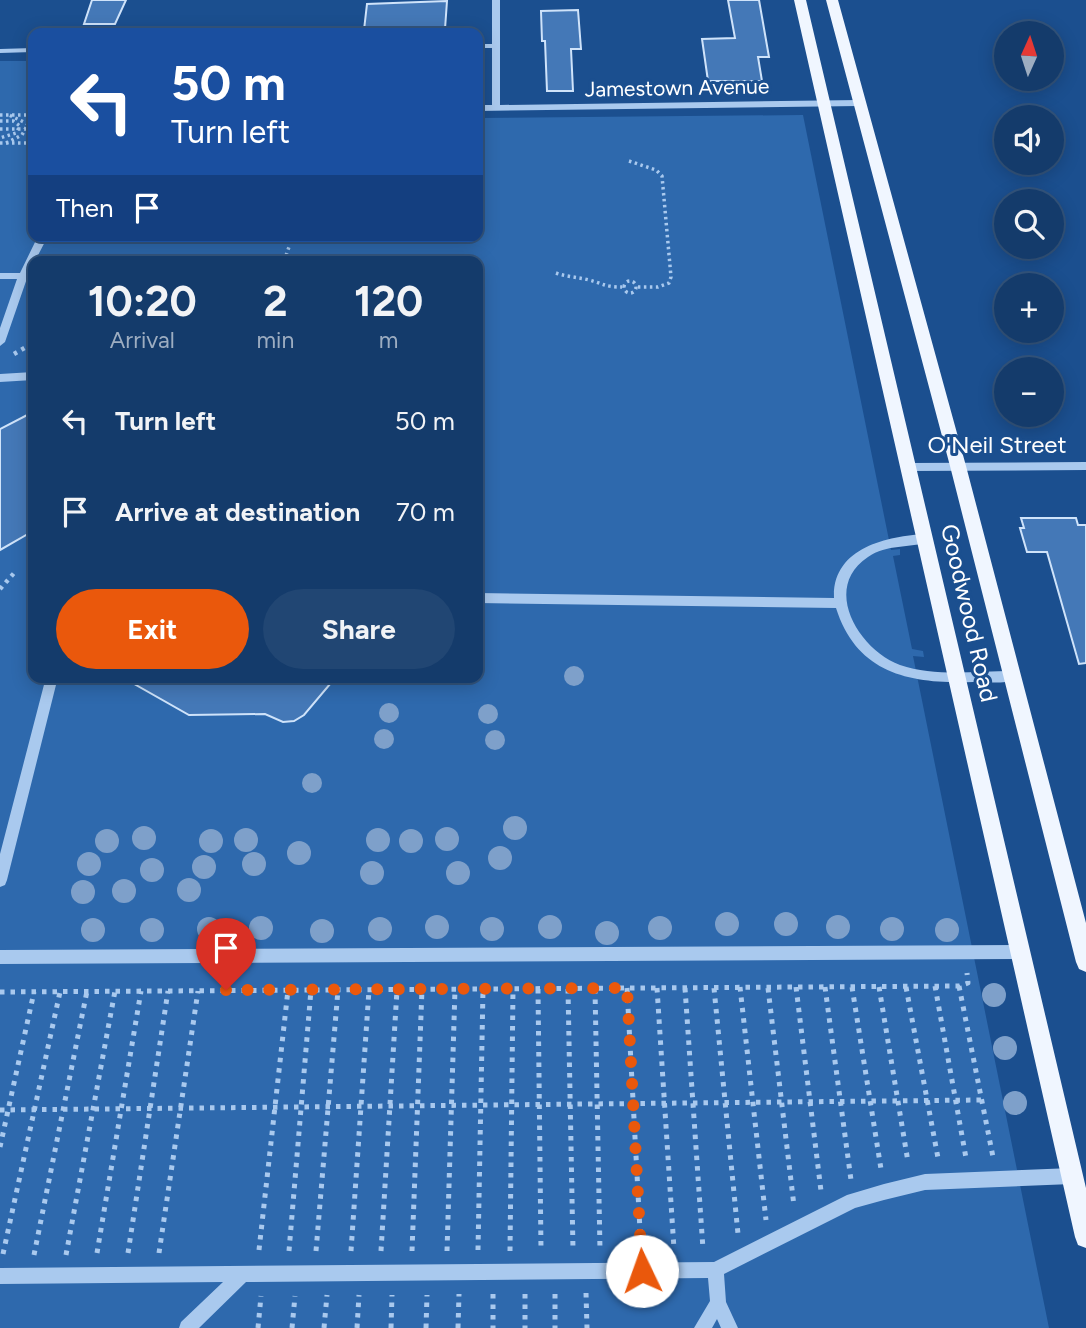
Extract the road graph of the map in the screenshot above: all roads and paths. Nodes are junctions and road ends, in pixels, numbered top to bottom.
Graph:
1 (496, 0) edge
2 (800, 0) edge
3 (832, 0) edge
4 (483, 46) edge
5 (496, 46) junction
6 (0, 51) edge
7 (28, 51) edge
8 (859, 103) junction
9 (825, 104) junction
10 (483, 108) edge
11 (496, 108) junction
12 (0, 115) edge
13 (9, 115) junction
14 (28, 115) edge
15 (0, 121) edge
16 (0, 129) edge
17 (19, 129) junction
18 (26, 129) junction
19 (0, 140) edge
20 (6, 143) junction
21 (28, 143) edge
22 (629, 161) dead end
23 (289, 247) dead end
24 (286, 256) edge
25 (28, 266) edge
26 (556, 273) dead end
27 (0, 276) edge
28 (23, 276) junction
29 (622, 287) junction
30 (638, 287) junction
31 (0, 342) edge
32 (28, 376) edge
33 (0, 378) edge
34 (958, 466) junction
35 (1086, 466) edge
36 (909, 467) junction
37 (926, 539) junction
38 (15, 572) dead end
39 (0, 589) edge
40 (483, 598) edge
41 (841, 603) junction
42 (957, 676) junction
43 (1012, 676) junction
44 (50, 683) edge
45 (0, 880) edge
46 (1081, 926) edge
47 (1020, 952) junction
48 (0, 957) edge
49 (1086, 962) edge
50 (935, 986) junction
51 (740, 987) junction
52 (796, 987) junction
53 (825, 987) junction
54 (852, 987) junction
55 (879, 987) junction
56 (906, 987) junction
57 (627, 988) junction
58 (657, 988) junction
59 (685, 988) junction
60 (715, 988) junction
61 (768, 988) junction
62 (422, 989) junction
63 (455, 989) junction
64 (483, 989) junction
65 (513, 989) junction
66 (538, 989) junction
67 (568, 989) junction
68 (594, 989) junction
69 (288, 990) junction
70 (311, 990) junction
71 (338, 990) junction
72 (369, 990) junction
73 (397, 990) junction
74 (88, 991) junction
75 (116, 991) junction
76 (141, 991) junction
77 (168, 991) junction
78 (198, 991) junction
79 (0, 992) edge
80 (34, 992) junction
81 (60, 992) junction
82 (898, 1100) junction
83 (927, 1100) junction
84 (956, 1100) junction
85 (981, 1100) junction
86 (810, 1101) junction
87 (840, 1101) junction
88 (870, 1101) junction
89 (725, 1102) junction
90 (754, 1102) junction
91 (782, 1102) junction
92 (664, 1103) junction
93 (693, 1103) junction
94 (539, 1104) junction
95 (570, 1104) junction
96 (597, 1104) junction
97 (633, 1104) junction
98 (417, 1105) junction
99 (451, 1105) junction
100 (481, 1105) junction
101 (511, 1105) junction
102 (361, 1106) junction
103 (389, 1106) junction
104 (302, 1107) junction
105 (328, 1107) junction
106 (180, 1108) junction
107 (275, 1108) junction
108 (93, 1109) junction
109 (121, 1109) junction
110 (150, 1109) junction
111 (0, 1110) edge
112 (8, 1110) junction
113 (34, 1110) junction
114 (63, 1110) junction
115 (0, 1147) edge
116 (1072, 1176) junction
117 (997, 1179) junction
118 (970, 1180) junction
119 (942, 1182) junction
120 (911, 1185) junction
121 (884, 1192) junction
122 (853, 1201) junction
123 (824, 1216) junction
124 (797, 1231) junction
125 (1086, 1237) edge
126 (769, 1244) junction
127 (740, 1258) junction
128 (0, 1269) edge
129 (710, 1270) junction
130 (586, 1271) junction
131 (642, 1271) junction
132 (676, 1271) junction
133 (453, 1272) junction
134 (517, 1272) junction
135 (355, 1273) junction
136 (386, 1273) junction
137 (420, 1273) junction
138 (254, 1274) junction
139 (292, 1274) junction
140 (322, 1274) junction
141 (124, 1275) junction
142 (155, 1275) junction
143 (0, 1276) edge
144 (30, 1276) junction
145 (62, 1276) junction
146 (93, 1276) junction
147 (718, 1303) junction
148 (187, 1328) edge
149 (258, 1328) edge
150 (292, 1328) edge
151 (324, 1328) edge
152 (357, 1328) edge
153 (391, 1328) edge
154 (426, 1328) edge
155 (458, 1328) edge
156 (493, 1328) edge
157 (525, 1328) edge
158 (555, 1328) edge
159 (587, 1328) edge
160 (702, 1328) edge
161 (730, 1328) edge

1 - 5 street
2 - 9 main road, Goodwood Road
3 - 8 main road, Goodwood Road
4 - 5 street
5 - 11 street
6 - 7 street
8 - 9 street, Jamestown Avenue
8 - 34 main road, Goodwood Road
9 - 11 street, Jamestown Avenue
9 - 36 main road, Goodwood Road
10 - 11 street
12 - 13 path
13 - 14 path
13 - 18 path
15 - 17 path
16 - 17 path
17 - 18 path
17 - 19 path
18 - 20 path
19 - 20 path
20 - 21 path
22 - 30 path
23 - 24 path
25 - 28 street
26 - 29 path
27 - 28 street
28 - 31 street
29 - 30 path
29 - 30 path
32 - 33 street
34 - 35 street, O'Neil Street
34 - 36 street, O'Neil Street
34 - 43 main road, Goodwood Road
36 - 37 main road, Goodwood Road
37 - 41 street
37 - 42 main road, Goodwood Road
38 - 39 path
40 - 41 street
41 - 42 street
42 - 43 street
42 - 47 main road, Goodwood Road
43 - 46 main road, Goodwood Road
44 - 45 street
46 - 49 main road, Goodwood Road
47 - 48 street
47 - 116 main road, Goodwood Road
50 - 56 path
50 - 84 path
50 - 85 path
51 - 60 path
51 - 61 path
51 - 90 path
52 - 53 path
52 - 61 path
52 - 86 path
53 - 54 path
53 - 87 path
54 - 55 path
54 - 88 path
55 - 56 path
55 - 82 path
56 - 83 path
57 - 58 path
57 - 68 path
57 - 97 path
58 - 59 path
58 - 92 path
59 - 60 path
59 - 93 path
60 - 89 path
61 - 91 path
62 - 63 path
62 - 73 path
62 - 98 path
63 - 64 path
63 - 99 path
64 - 65 path
64 - 100 path
65 - 66 path
65 - 101 path
66 - 67 path
66 - 94 path
67 - 68 path
67 - 95 path
68 - 96 path
69 - 70 path
69 - 78 path
69 - 107 path
70 - 71 path
70 - 104 path
71 - 72 path
71 - 105 path
72 - 73 path
72 - 102 path
73 - 103 path
74 - 75 path
74 - 81 path
74 - 114 path
75 - 76 path
75 - 108 path
76 - 77 path
76 - 109 path
77 - 78 path
77 - 110 path
78 - 106 path
79 - 80 path
80 - 81 path
80 - 112 path
81 - 113 path
82 - 83 path
82 - 88 path
82 - 120 path
83 - 84 path
83 - 119 path
84 - 85 path
84 - 118 path
85 - 117 path
86 - 87 path
86 - 91 path
86 - 123 path
87 - 88 path
87 - 122 path
88 - 121 path
89 - 90 path
89 - 93 path
89 - 127 path
90 - 91 path
90 - 126 path
91 - 124 path
92 - 93 path
92 - 97 path
92 - 132 path
93 - 129 path
94 - 95 path
94 - 101 path
94 - 134 path
95 - 96 path
95 - 130 path
96 - 97 path
96 - 130 path
97 - 131 path
98 - 99 path
98 - 103 path
98 - 137 path
99 - 100 path
99 - 133 path
100 - 101 path
100 - 134 path
101 - 134 path
102 - 103 path
102 - 105 path
102 - 135 path
103 - 136 path
104 - 105 path
104 - 107 path
104 - 139 path
105 - 140 path
106 - 107 path
106 - 110 path
106 - 142 path
107 - 138 path
108 - 109 path
108 - 114 path
108 - 145 path
109 - 110 path
109 - 146 path
110 - 141 path
111 - 112 path
112 - 113 path
112 - 115 path
113 - 114 path
113 - 128 path
114 - 144 path
116 - 117 street
116 - 125 main road, Goodwood Road
117 - 118 street
118 - 119 street
119 - 120 street
120 - 121 street
121 - 122 street
122 - 123 street
123 - 124 street
124 - 126 street
126 - 127 street
127 - 129 street
129 - 132 street
129 - 147 street
130 - 131 street
130 - 134 street
130 - 159 path
131 - 132 street
133 - 134 street
133 - 137 street
133 - 155 path
134 - 156 path
134 - 157 path
134 - 158 path
135 - 136 street
135 - 140 street
135 - 152 path
136 - 137 street
136 - 153 path
137 - 154 path
138 - 139 street
138 - 142 street
138 - 148 street
138 - 149 path
139 - 140 street
139 - 150 path
140 - 151 path
141 - 142 street
141 - 146 street
143 - 144 street
144 - 145 street
145 - 146 street
147 - 160 street
147 - 161 street

